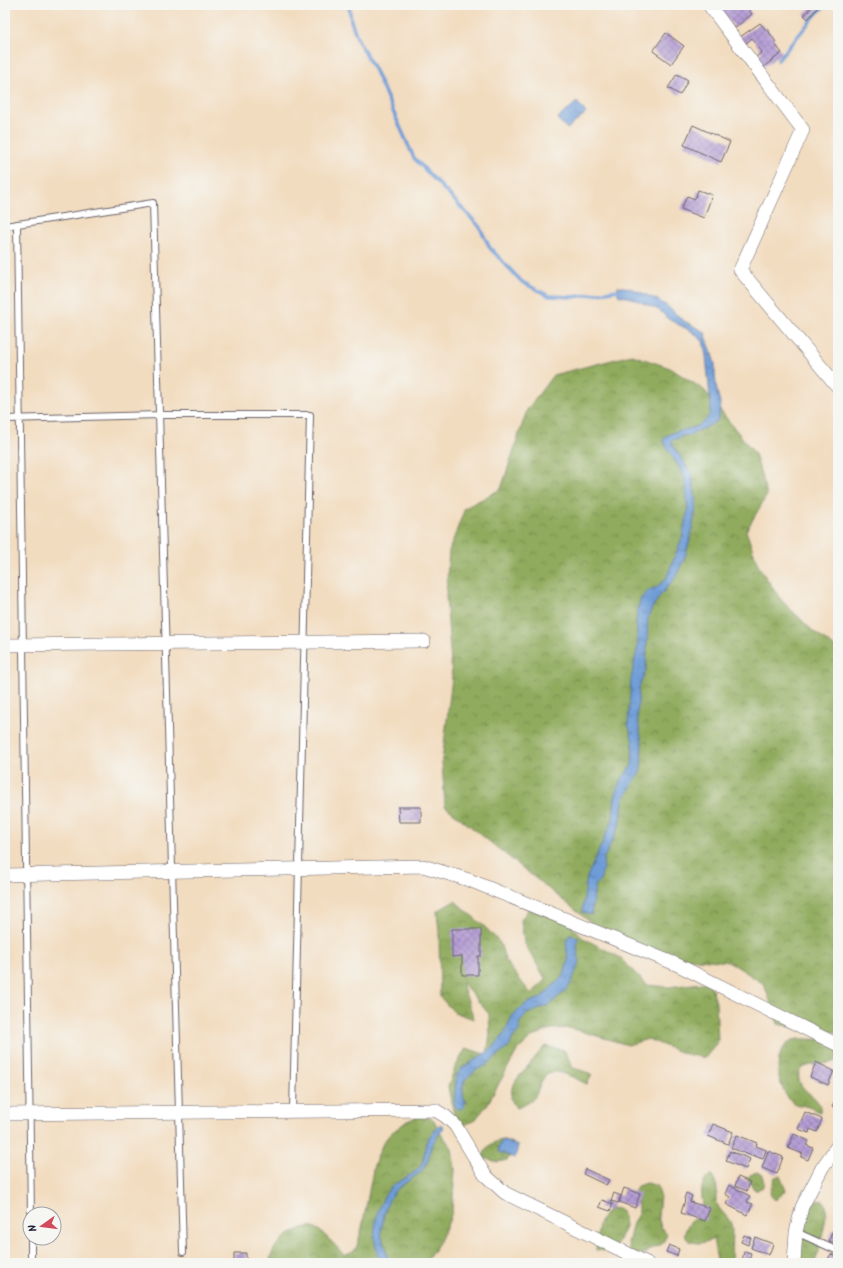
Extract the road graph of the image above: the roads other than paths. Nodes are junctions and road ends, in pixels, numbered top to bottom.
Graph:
1 (709, 5) edge
2 (17, 224) junction
3 (5, 226) edge
4 (838, 387) edge
5 (159, 415) junction
6 (20, 418) junction
7 (5, 419) edge
8 (424, 641) dead end
9 (305, 642) junction
10 (166, 643) junction
11 (5, 644) edge
12 (23, 644) junction
13 (299, 869) junction
14 (172, 872) junction
15 (5, 875) edge
16 (26, 875) junction
17 (838, 1045) edge
18 (293, 1111) junction
19 (179, 1112) junction
20 (5, 1114) edge
21 (29, 1114) junction
22 (838, 1145) edge
23 (31, 1206) edge
24 (796, 1232) junction
25 (31, 1246) edge
26 (838, 1250) edge
27 (183, 1252) dead end
28 (31, 1263) edge
29 (647, 1263) edge
30 (794, 1263) edge

1 - 4 street
2 - 3 lane
2 - 5 lane
2 - 6 lane
5 - 6 lane
5 - 9 lane
5 - 10 lane
6 - 7 lane
6 - 12 lane
8 - 9 street
9 - 10 street
9 - 13 lane
10 - 12 street
10 - 14 lane
11 - 12 street
12 - 16 lane
13 - 14 street
13 - 17 street
13 - 18 lane
14 - 16 street
14 - 19 lane
15 - 16 street
16 - 21 lane
18 - 19 street
18 - 29 street
19 - 21 street
19 - 27 lane
20 - 21 street
21 - 23 lane
22 - 24 street
24 - 26 lane
24 - 30 street
25 - 28 lane

